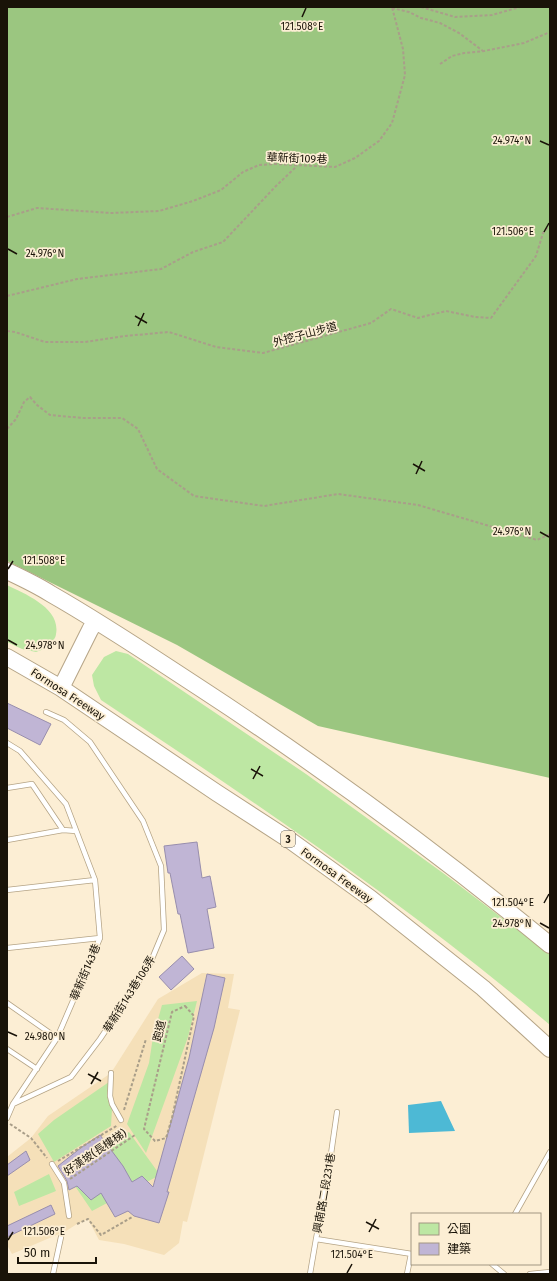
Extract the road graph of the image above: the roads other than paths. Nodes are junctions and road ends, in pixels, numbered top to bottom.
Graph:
1 (7, 571) edge
2 (95, 621) junction
3 (7, 657) edge
4 (61, 688) junction
5 (46, 712) dead end
6 (7, 743) edge
7 (7, 788) edge
8 (63, 830) junction
9 (76, 831) junction
10 (7, 840) edge
11 (95, 880) junction
12 (7, 890) edge
13 (100, 938) junction
14 (550, 945) edge
15 (7, 948) edge
16 (7, 1003) edge
17 (57, 1038) junction
18 (7, 1049) edge
19 (550, 1049) edge
20 (37, 1069) junction
21 (111, 1073) dead end
22 (13, 1104) junction
23 (337, 1112) dead end
24 (7, 1118) edge
25 (121, 1120) dead end
26 (550, 1152) edge
27 (52, 1164) road end
28 (516, 1213) edge
29 (69, 1216) dead end
30 (61, 1237) dead end
31 (316, 1239) junction
32 (411, 1254) edge
33 (493, 1265) edge
34 (550, 1272) edge
35 (53, 1274) edge
36 (310, 1274) edge
37 (407, 1274) edge
38 (504, 1274) edge
39 (530, 1274) edge

1 - 2 highway
2 - 4 highway
2 - 14 highway
3 - 4 highway, Formosa Freeway / 3
4 - 19 highway, Formosa Freeway / 3
5 - 22 lane, 華新街143巷106弄
6 - 9 lane, 華新街143巷
7 - 8 lane
8 - 9 lane
8 - 10 lane
9 - 11 lane, 華新街143巷
11 - 12 lane
11 - 13 lane, 華新街143巷
13 - 15 lane
13 - 17 lane, 華新街143巷
16 - 17 lane
17 - 20 lane, 華新街143巷
18 - 20 lane
20 - 22 lane, 華新街143巷
21 - 25 lane
22 - 24 lane, 華新街143巷
23 - 31 lane, 興南路二段231巷
26 - 28 lane
27 - 29 lane
30 - 35 lane
31 - 32 lane
31 - 36 lane, 興南路二段231巷
32 - 37 lane
33 - 38 lane
34 - 39 lane

